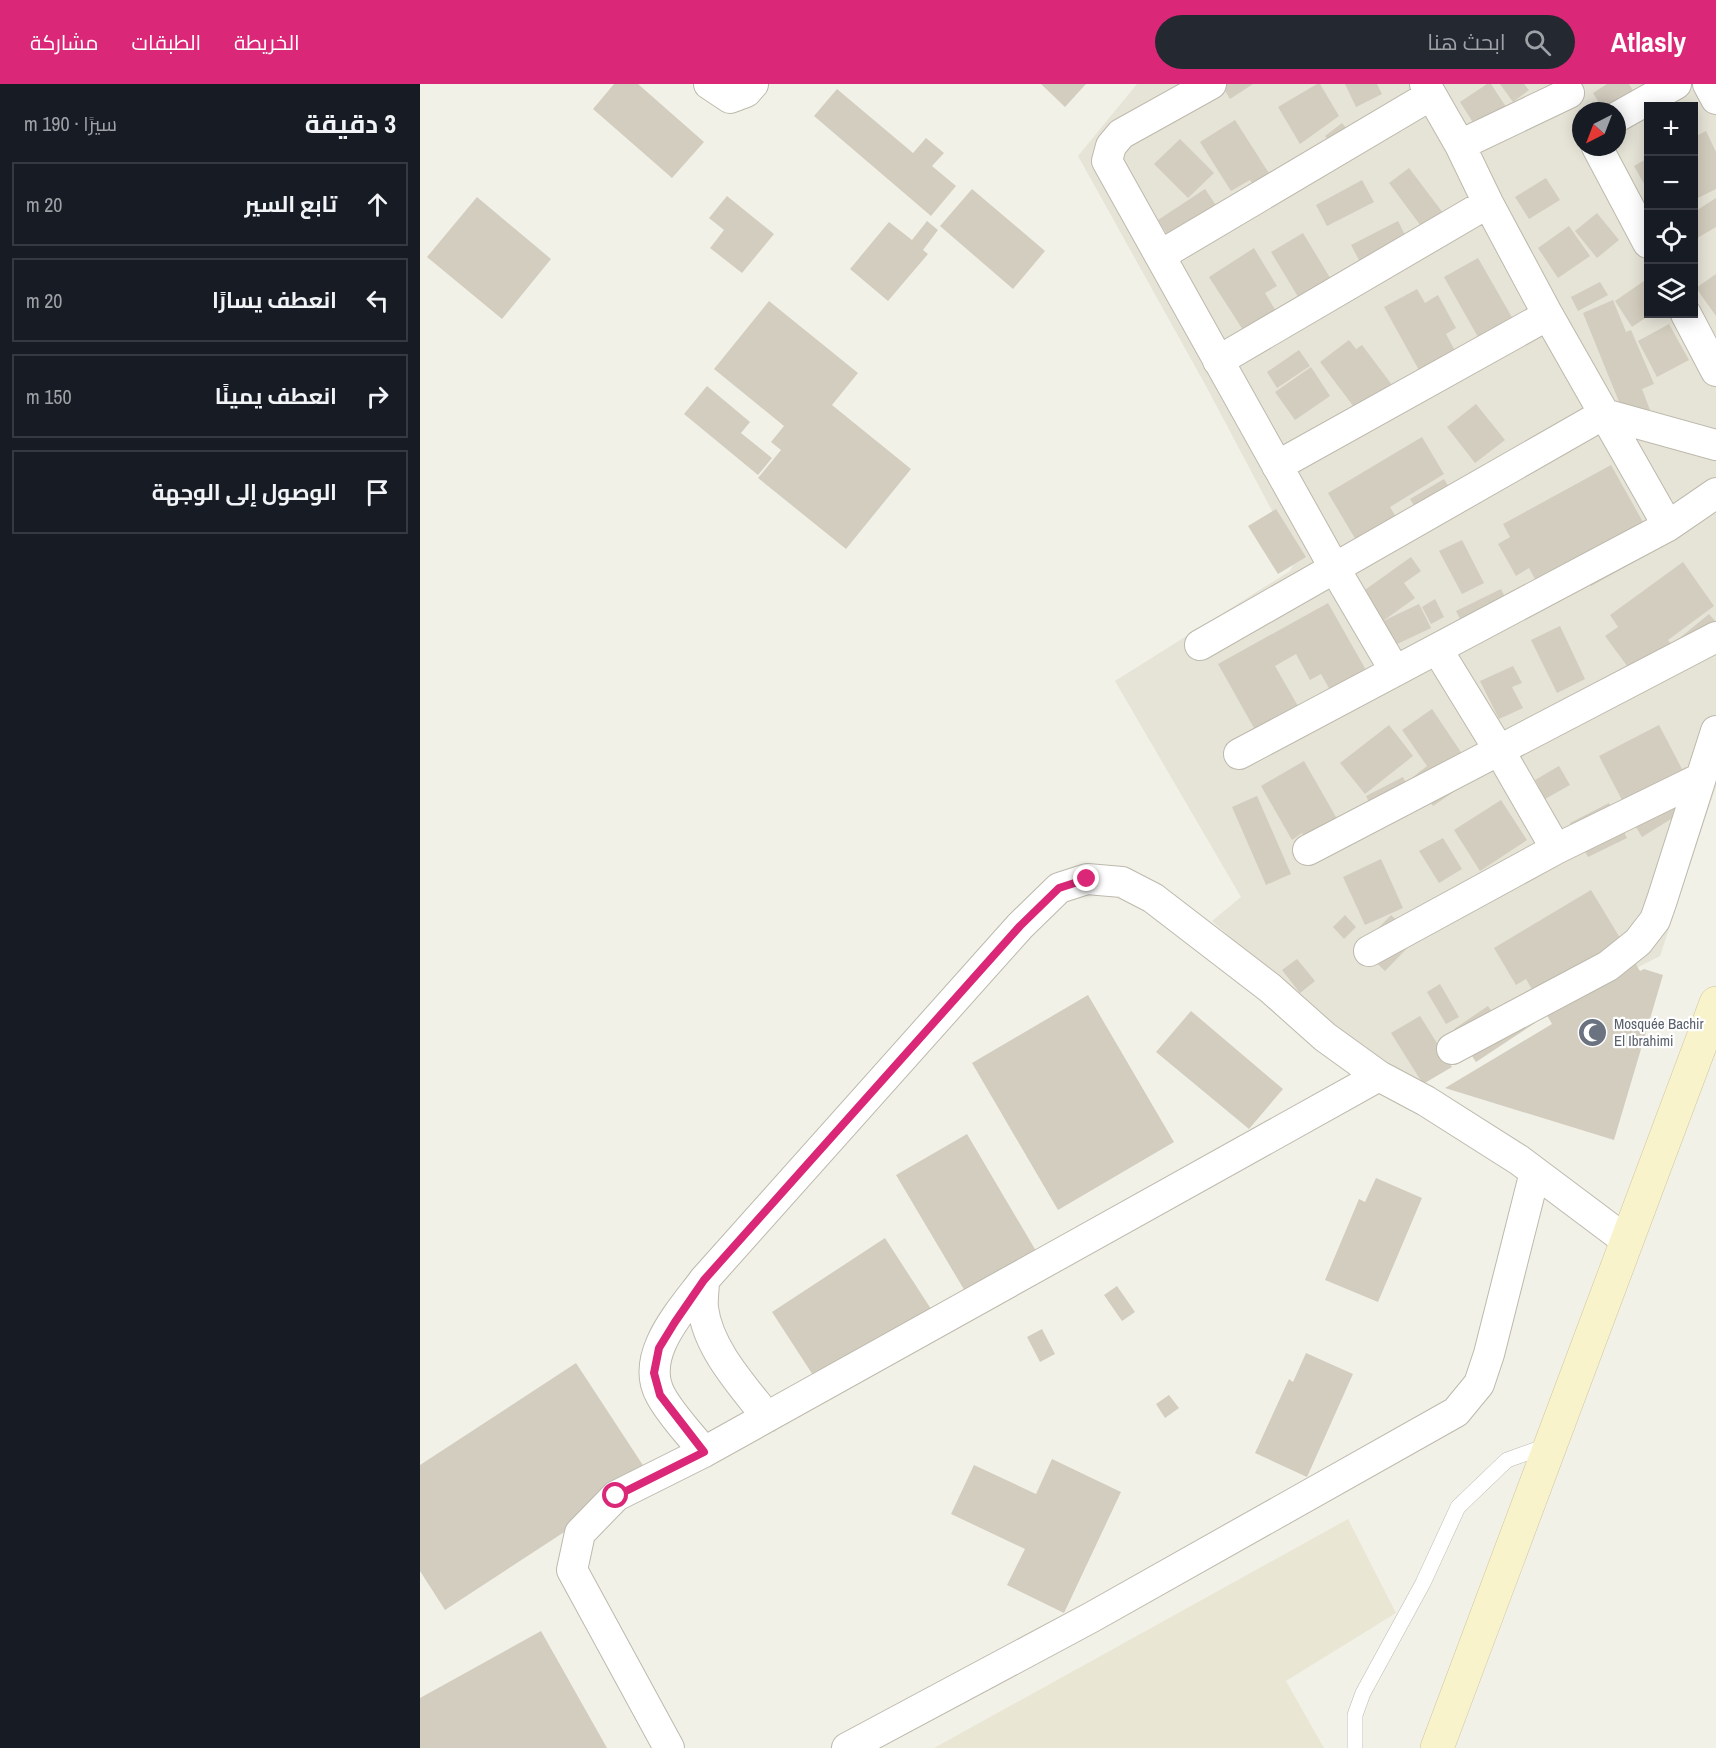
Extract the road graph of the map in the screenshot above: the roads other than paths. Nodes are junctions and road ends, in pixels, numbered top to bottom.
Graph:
1 (709, 84) edge
2 (753, 84) edge
3 (1210, 84) edge
4 (1676, 84) edge
5 (1708, 84) edge
6 (1428, 90) edge
7 (1571, 98) edge
8 (1716, 99) edge
9 (1626, 112) edge
10 (1460, 145) junction
11 (1602, 156) edge
12 (1488, 203) junction
13 (1644, 235) edge
14 (1161, 255) junction
15 (1548, 315) junction
16 (1688, 318) edge
17 (1218, 361) junction
18 (1716, 370) edge
19 (1604, 414) junction
20 (1716, 445) edge
21 (1277, 466) junction
22 (1716, 493) edge
23 (1668, 526) junction
24 (1335, 569) junction
25 (1716, 638) edge
26 (1200, 645) dead end
27 (1437, 649) junction
28 (1395, 671) junction
29 (1716, 731) edge
30 (1499, 750) junction
31 (1239, 754) dead end
32 (1699, 779) junction
33 (1556, 849) junction
34 (1308, 850) dead end
35 (1369, 951) dead end
36 (1716, 1003) edge
37 (1452, 1048) dead end
38 (1379, 1076) junction
39 (1535, 1172) junction
40 (1627, 1241) junction
41 (704, 1280) junction
42 (767, 1417) junction
43 (1551, 1444) junction
44 (704, 1452) junction
45 (669, 1748) edge
46 (847, 1748) edge
47 (1355, 1748) edge
48 (1437, 1748) edge

1 - 2 street
3 - 14 street
4 - 9 street
5 - 8 street
6 - 10 street
6 - 14 street
7 - 10 street
10 - 12 street
11 - 13 street
12 - 15 street
12 - 17 street
14 - 17 street
15 - 19 street
15 - 21 street
16 - 18 street
17 - 21 street
19 - 20 street
19 - 23 street
19 - 24 street
21 - 24 street
22 - 23 street
23 - 27 street
24 - 26 street
24 - 28 street
25 - 30 street
27 - 28 street
27 - 30 street
28 - 31 street
29 - 32 street
30 - 33 street
30 - 34 street
32 - 33 street
32 - 37 street
33 - 35 street
36 - 40 main road
38 - 39 street
38 - 41 street
38 - 42 street
39 - 40 street
39 - 46 street
40 - 43 main road
41 - 42 street
41 - 44 street
42 - 44 street
43 - 47 lane
43 - 48 main road
44 - 45 street

